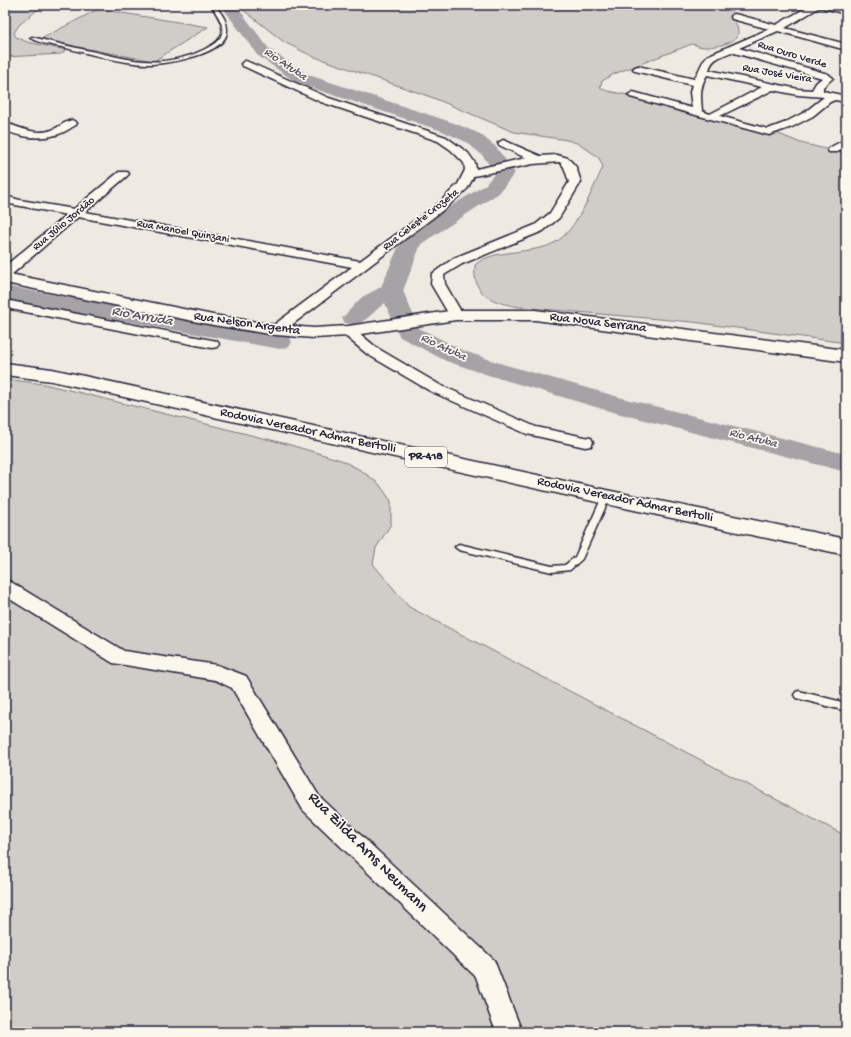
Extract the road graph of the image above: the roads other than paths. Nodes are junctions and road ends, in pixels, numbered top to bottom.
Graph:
1 (214, 5) edge
2 (817, 5) edge
3 (823, 5) edge
4 (846, 11) edge
5 (734, 17) dead end
6 (778, 28) junction
7 (32, 38) dead end
8 (846, 47) edge
9 (731, 49) junction
10 (246, 64) dead end
11 (638, 69) dead end
12 (704, 72) junction
13 (697, 83) junction
14 (770, 87) junction
15 (819, 93) junction
16 (633, 95) dead end
17 (833, 97) junction
18 (846, 100) edge
19 (697, 112) junction
20 (711, 117) junction
21 (72, 123) dead end
22 (5, 126) edge
23 (846, 142) edge
24 (503, 143) dead end
25 (833, 150) dead end
26 (538, 160) junction
27 (471, 173) junction
28 (123, 174) dead end
29 (5, 199) edge
30 (78, 212) junction
31 (362, 265) junction
32 (5, 273) edge
33 (5, 278) edge
34 (5, 304) edge
35 (449, 316) junction
36 (276, 330) junction
37 (348, 331) junction
38 (212, 344) dead end
39 (846, 356) edge
40 (5, 369) edge
41 (585, 442) dead end
42 (606, 496) junction
43 (458, 547) dead end
44 (846, 547) edge
45 (5, 587) edge
46 (799, 695) dead end
47 (846, 707) edge
48 (509, 1032) edge

1 - 7 lane
2 - 6 street
3 - 4 street
5 - 6 street
6 - 8 street
6 - 9 street
9 - 12 street
9 - 15 street, Rua Ouro Verde
10 - 27 street
11 - 13 street
12 - 13 street
12 - 14 street, Rua José Vieira
13 - 19 street
14 - 15 street, Rua José Vieira
14 - 20 street
15 - 17 street, Rua José Vieira
16 - 19 street
17 - 18 street, Rua José Vieira
17 - 20 street
19 - 20 street
21 - 22 street
23 - 25 street
24 - 26 street
26 - 27 street
26 - 35 street
27 - 31 street, Rua Celeste Crozeta
28 - 30 street, Rua Júlio Jordão
29 - 30 street, Rua Manoel Quinzani
30 - 31 street, Rua Manoel Quinzani
30 - 32 street, Rua Júlio Jordão
31 - 36 street, Rua Celeste Crozeta
33 - 36 main road, Rua Nelson Argenta
34 - 38 street, Rua Nelson Argenta
35 - 37 main road, Rua Nova Serrana
35 - 39 main road, Rua Nova Serrana
36 - 37 main road, Rua Nelson Argenta
37 - 41 street
40 - 42 main road, Rodovia Vereador Admar Bertolli / PR-418
42 - 43 lane
42 - 44 main road, Rodovia Vereador Admar Bertolli / PR-418
45 - 48 street, Rua Zilda Arns Neumann
46 - 47 lane

